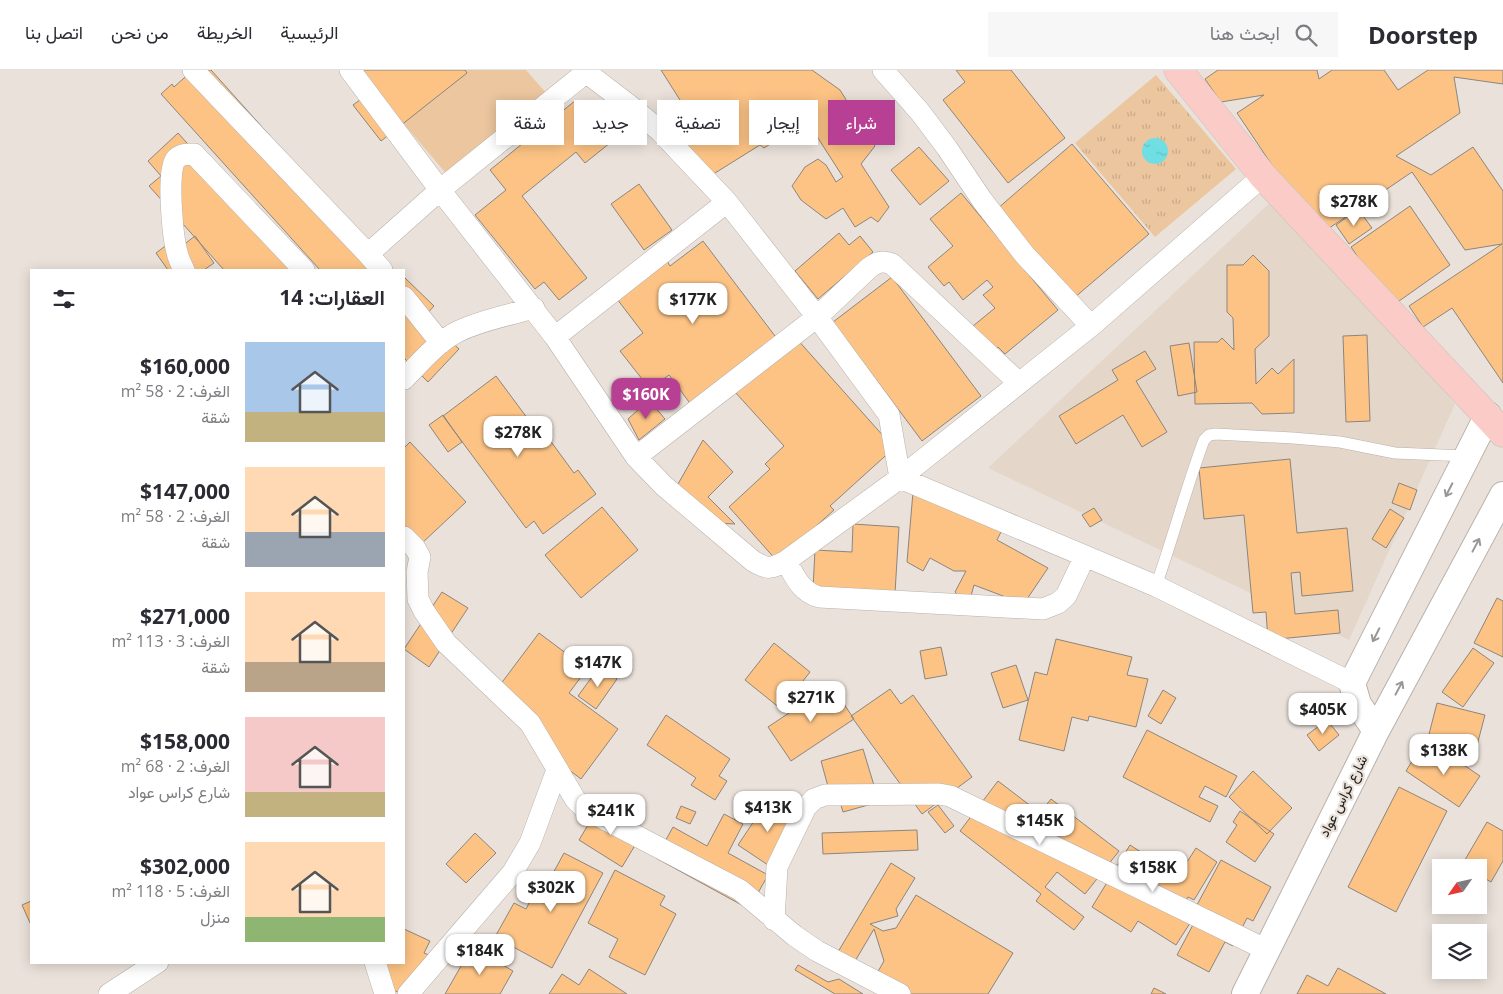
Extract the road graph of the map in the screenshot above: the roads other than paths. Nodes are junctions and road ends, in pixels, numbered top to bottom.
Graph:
1 (193, 70) edge
2 (350, 70) edge
3 (883, 70) edge
4 (1178, 70) edge
5 (586, 71) edge
6 (1263, 176) junction
7 (440, 190) junction
8 (728, 202) junction
9 (375, 262) edge
10 (184, 269) edge
11 (303, 269) edge
12 (405, 298) edge
13 (534, 308) junction
14 (817, 317) junction
15 (1091, 326) junction
16 (555, 336) junction
17 (441, 343) junction
18 (405, 376) edge
19 (1020, 383) junction
20 (1495, 424) edge
21 (1466, 456) junction
22 (636, 457) junction
23 (900, 478) junction
24 (1503, 495) edge
25 (405, 538) edge
26 (1085, 556) junction
27 (786, 562) junction
28 (1156, 586) junction
29 (1352, 683) junction
30 (1376, 731) junction
31 (556, 770) junction
32 (774, 920) junction
33 (1267, 950) junction
34 (155, 964) edge
35 (376, 964) edge
36 (109, 994) edge
37 (385, 994) edge
38 (408, 994) edge
39 (900, 994) edge
40 (1246, 994) edge

1 - 9 street
2 - 7 street
3 - 15 street
4 - 6 main road
5 - 7 street
5 - 8 street
6 - 15 street
6 - 20 main road
7 - 9 street
7 - 13 street
8 - 14 street
8 - 16 street
10 - 11 street
12 - 17 street
13 - 16 street
13 - 17 street
14 - 19 street
14 - 22 street
14 - 23 street
15 - 19 street
16 - 22 street
17 - 18 street
19 - 23 street
20 - 21 street
21 - 28 lane
21 -> 29 street
22 - 27 street
23 - 26 street
23 - 27 street
30 -> 24 street, شارع كراس عواد
25 - 31 street
26 - 27 street
26 - 28 street
28 - 29 street
29 - 30 street
30 - 33 street, شارع كراس عواد
31 - 32 street
31 - 38 street
32 - 33 street
32 - 39 street
33 - 40 street, شارع كراس عواد
34 - 36 street
35 - 37 street

